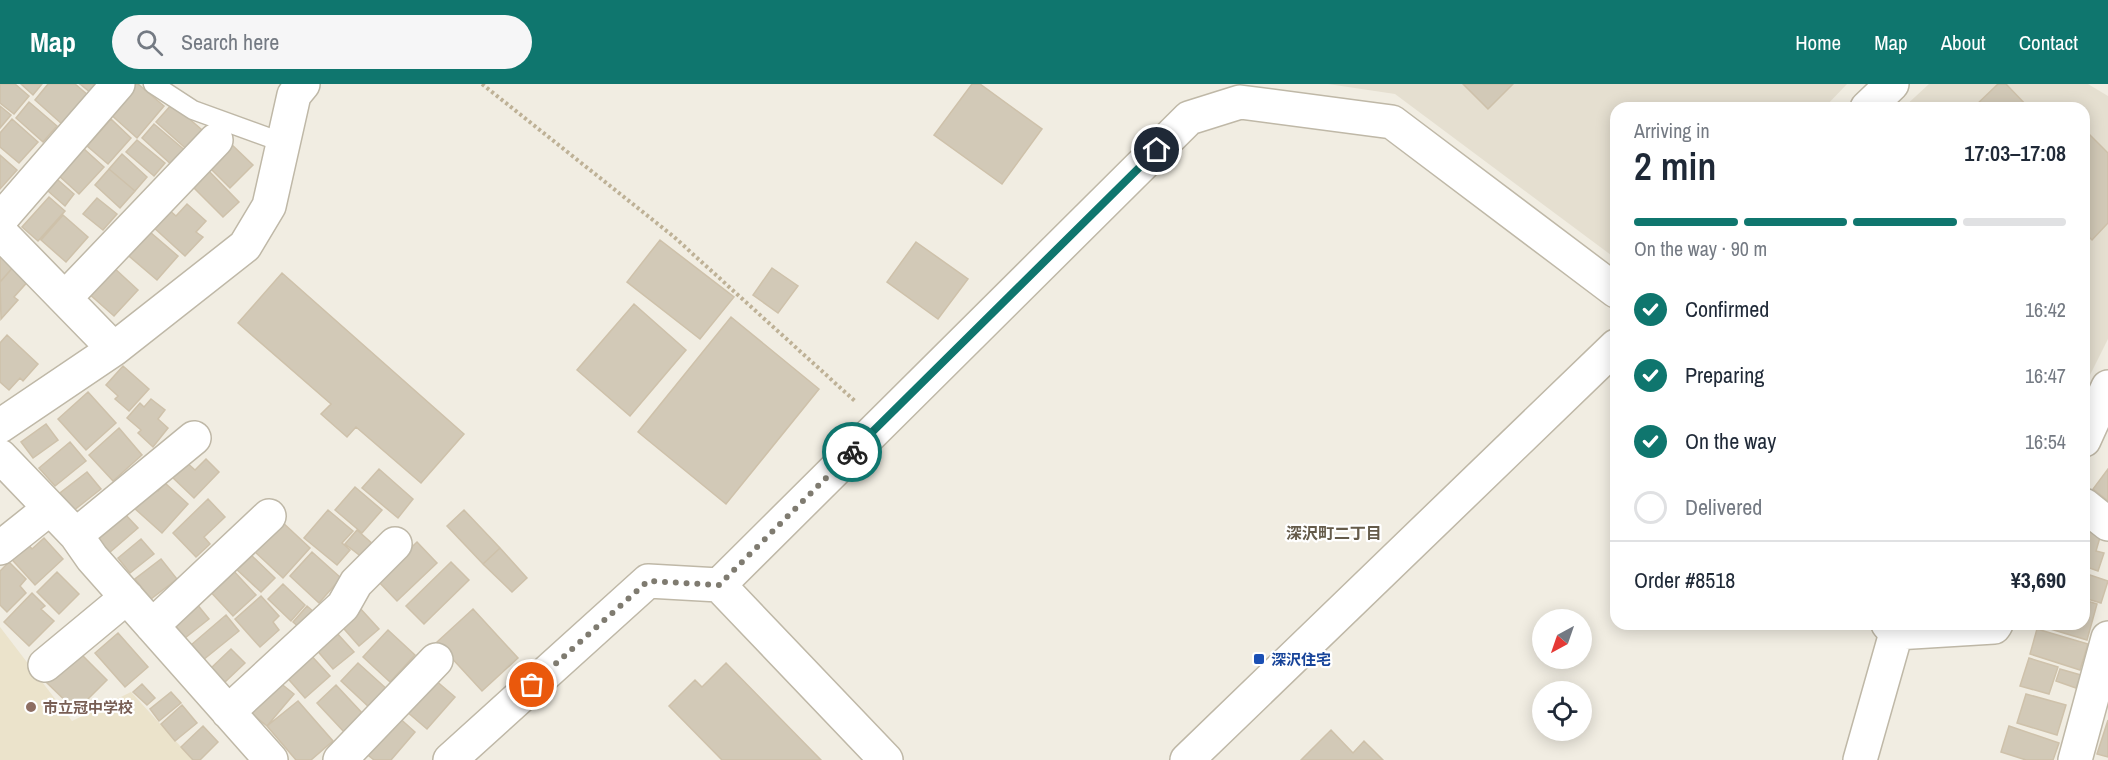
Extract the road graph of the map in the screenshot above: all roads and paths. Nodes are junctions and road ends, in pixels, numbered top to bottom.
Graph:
1 (118, 84) edge
2 (153, 84) edge
3 (303, 84) edge
4 (482, 84) edge
5 (1220, 84) edge
6 (1892, 84) edge
7 (1873, 102) edge
8 (1189, 118) junction
9 (216, 140) dead end
10 (284, 143) junction
11 (0, 220) edge
12 (0, 232) edge
13 (1610, 286) edge
14 (64, 298) junction
15 (114, 349) junction
16 (1610, 352) edge
17 (2108, 387) edge
18 (3, 419) edge
19 (880, 425) junction
20 (2090, 427) edge
21 (194, 438) dead end
22 (0, 456) edge
23 (49, 509) junction
24 (2090, 510) edge
25 (269, 516) dead end
26 (2108, 524) edge
27 (76, 535) junction
28 (395, 544) dead end
29 (0, 548) edge
30 (719, 585) junction
31 (127, 597) junction
32 (152, 626) junction
33 (1892, 630) edge
34 (2108, 638) edge
35 (436, 660) dead end
36 (45, 665) dead end
37 (228, 712) junction
38 (271, 760) edge
39 (340, 760) edge
40 (450, 760) edge
41 (886, 760) edge
42 (1187, 760) edge
43 (1860, 760) edge
44 (2075, 760) edge

1 - 11 street
2 - 10 lane
3 - 10 street
4 - 19 path
5 - 8 street
6 - 7 street
8 - 13 street
8 - 19 street
9 - 14 street
10 - 15 street
12 - 14 street
14 - 15 street
15 - 18 street
16 - 42 street
17 - 20 street
19 - 30 street
21 - 27 street
22 - 23 street
23 - 27 street
23 - 29 street
24 - 26 street
25 - 32 street
27 - 31 street
28 - 37 street
30 - 40 street
30 - 41 street
31 - 32 street
31 - 36 street
32 - 37 street
33 - 43 street
34 - 44 street
35 - 39 street
37 - 38 street

